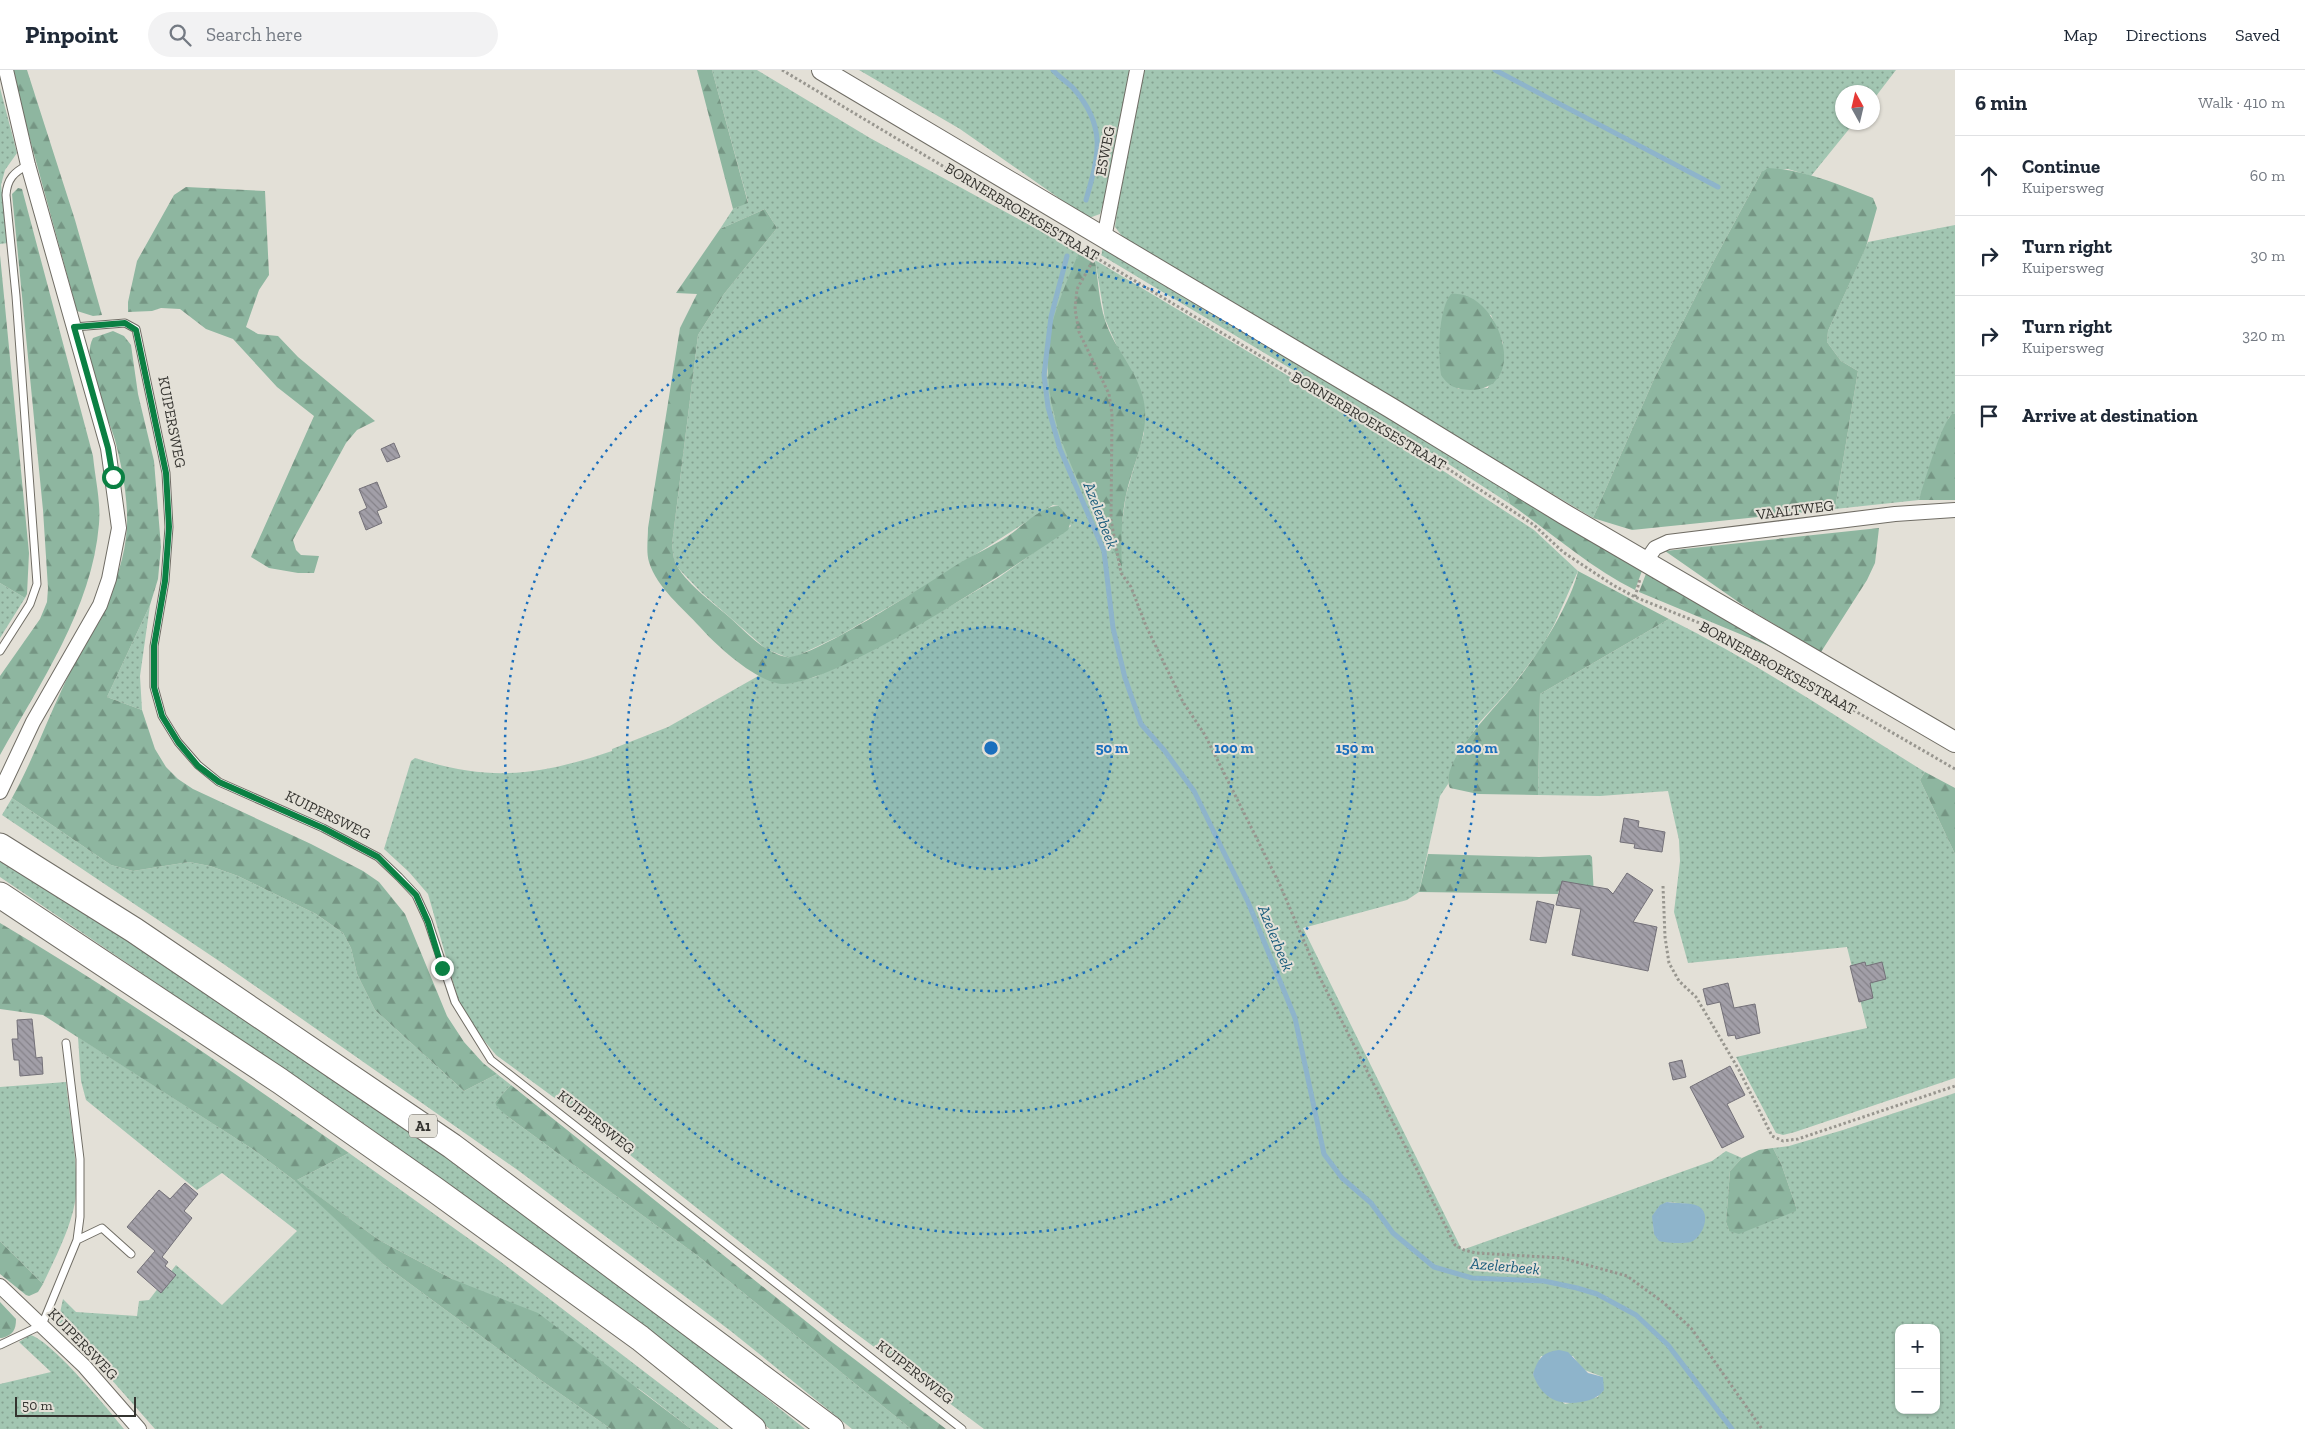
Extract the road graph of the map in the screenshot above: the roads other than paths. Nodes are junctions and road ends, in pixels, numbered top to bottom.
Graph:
1 (6, 70) edge
2 (822, 70) edge
3 (1137, 70) edge
4 (28, 165) junction
5 (1100, 247) junction
6 (74, 327) junction
7 (1955, 510) edge
8 (1646, 561) junction
9 (0, 651) edge
10 (1955, 742) edge
11 (0, 792) edge
12 (0, 846) edge
13 (0, 895) edge
14 (66, 1043) dead end
15 (77, 1240) junction
16 (131, 1254) dead end
17 (0, 1286) edge
18 (42, 1325) junction
19 (0, 1344) edge
20 (139, 1429) edge
21 (753, 1429) edge
22 (831, 1429) edge
23 (962, 1429) edge

1 - 4 street
2 - 5 main road, BORNERBROEKSESTRAAT
3 - 5 street, ESWEG
4 - 6 street
4 - 9 lane
5 - 8 main road, BORNERBROEKSESTRAAT
6 - 11 street
6 - 23 lane, KUIPERSWEG
7 - 8 street, VAALTWEG
8 - 10 main road, BORNERBROEKSESTRAAT
12 - 22 highway, A1
13 - 21 highway
14 - 15 lane
15 - 16 lane
15 - 18 lane
17 - 18 street, KUIPERSWEG
18 - 19 lane
18 - 20 street, KUIPERSWEG

